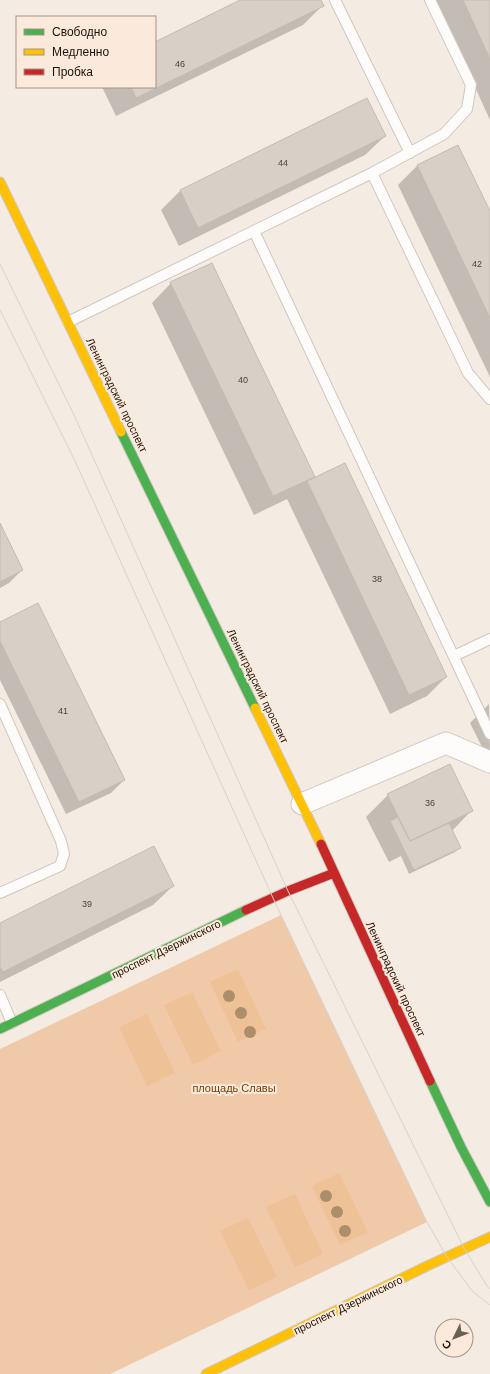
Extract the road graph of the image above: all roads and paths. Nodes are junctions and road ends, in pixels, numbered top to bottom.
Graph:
1 (335, 0) edge
2 (430, 0) edge
3 (410, 153) junction
4 (372, 173) junction
5 (0, 182) edge
6 (254, 231) junction
7 (68, 322) junction
8 (490, 400) edge
9 (490, 638) edge
10 (454, 656) junction
11 (0, 704) edge
12 (490, 734) edge
13 (490, 762) edge
14 (302, 804) junction
15 (334, 873) junction
16 (0, 893) edge
17 (0, 995) edge
18 (12, 1023) junction
19 (0, 1029) edge
20 (490, 1202) edge
21 (490, 1237) edge
22 (206, 1374) edge

1 - 3 lane
2 - 3 lane
3 - 4 lane
4 - 6 lane
4 - 8 lane
5 - 7 main road, Ленинградский проспект
6 - 7 lane
6 - 10 lane
7 - 14 main road, Ленинградский проспект
9 - 10 lane
10 - 12 lane
11 - 16 lane
13 - 14 street
14 - 15 main road, Ленинградский проспект
15 - 18 main road, проспект Дзержинского
15 - 20 main road, Ленинградский проспект
17 - 18 lane
18 - 19 main road, проспект Дзержинского
21 - 22 main road, проспект Дзержинского

